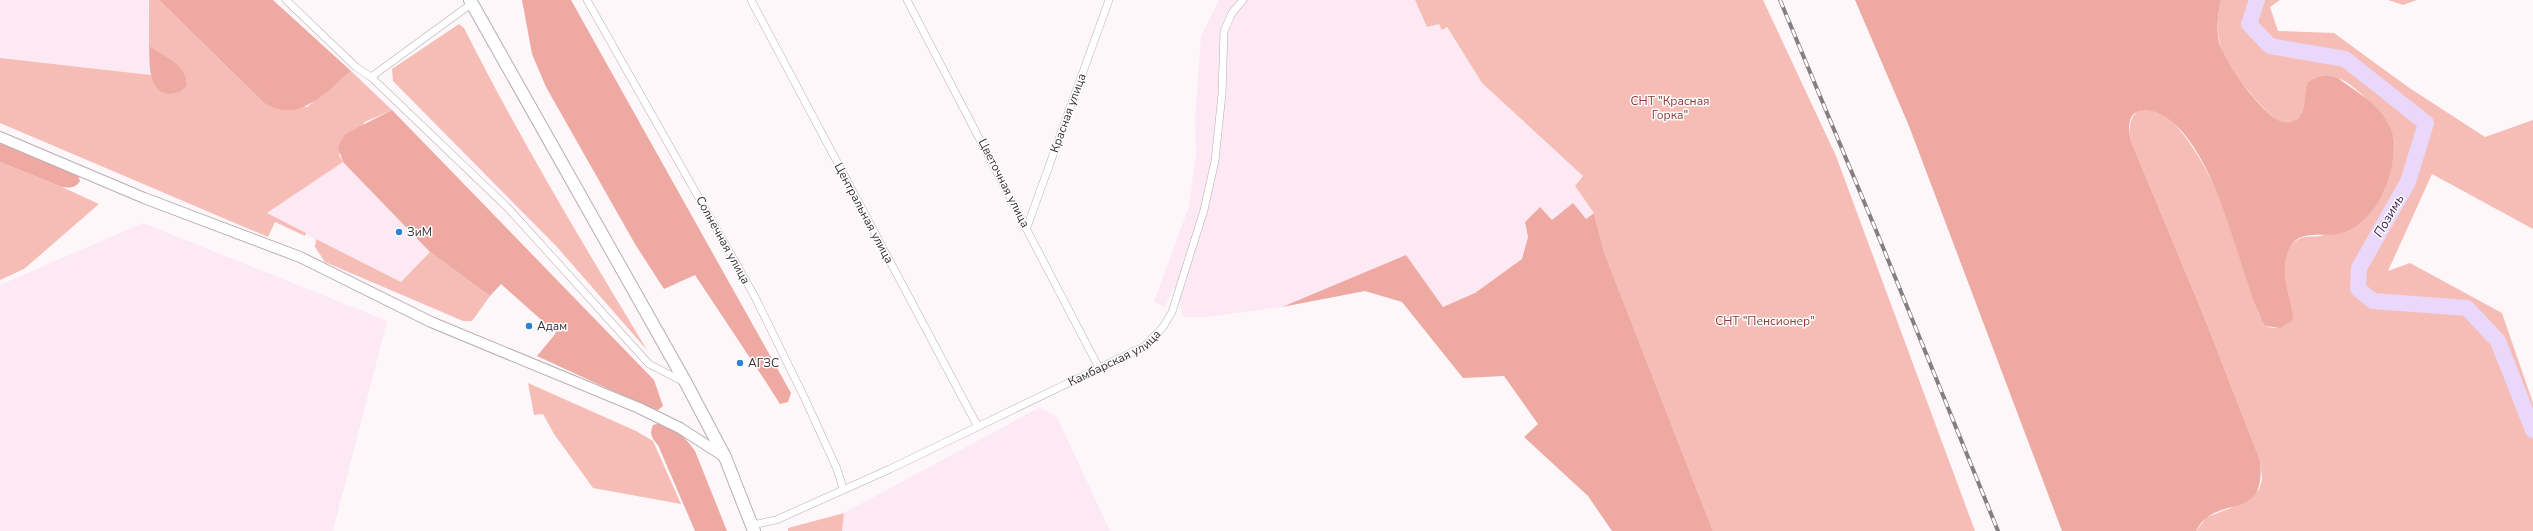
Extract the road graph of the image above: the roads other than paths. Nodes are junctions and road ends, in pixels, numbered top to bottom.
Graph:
1 (286, 0) edge
2 (587, 0) edge
3 (751, 0) edge
4 (907, 0) edge
5 (1109, 0) edge
6 (1243, 0) edge
7 (470, 2) edge
8 (371, 77) junction
9 (0, 137) edge
10 (1027, 227) junction
11 (1099, 368) junction
12 (686, 383) junction
13 (977, 425) junction
14 (725, 457) junction
15 (843, 488) junction
16 (753, 528) edge

1 - 8 street
2 - 15 street, Солнечная улица
3 - 13 street, Центральная улица
4 - 10 street, Цветочная улица
5 - 10 street, Красная улица
6 - 11 street, Камбарская улица
7 - 8 street
7 - 12 main road, Камбарская улица
8 - 12 street
9 - 14 street
10 - 11 street, Цветочная улица
11 - 13 street, Камбарская улица
12 - 14 main road, Камбарская улица
13 - 15 street, Камбарская улица
14 - 16 main road, Камбарская улица
15 - 16 street, Камбарская улица

